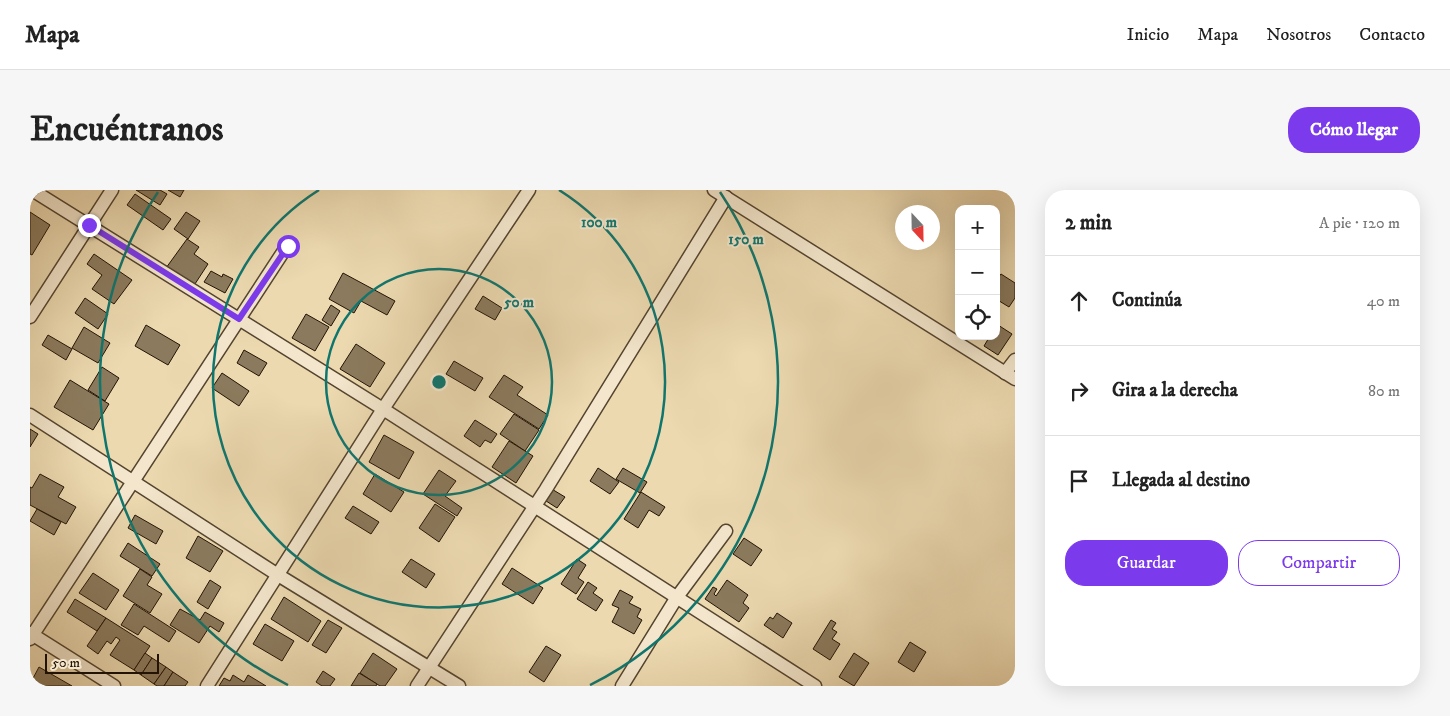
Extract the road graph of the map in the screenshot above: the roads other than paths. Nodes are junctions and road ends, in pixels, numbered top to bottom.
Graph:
1 (32, 190) edge
2 (112, 190) edge
3 (529, 190) edge
4 (714, 190) edge
5 (726, 197) junction
6 (89, 225) junction
7 (288, 246) dead end
8 (30, 317) edge
9 (239, 319) junction
10 (1015, 360) edge
11 (1010, 376) edge
12 (383, 409) junction
13 (30, 415) edge
14 (133, 482) junction
15 (535, 506) junction
16 (726, 531) dead end
17 (278, 575) junction
18 (677, 597) junction
19 (31, 635) edge
20 (429, 668) junction
21 (114, 686) edge
22 (207, 686) edge
23 (417, 686) edge
24 (459, 686) edge
25 (622, 686) edge
26 (815, 686) edge

1 - 6 street
2 - 6 street
3 - 12 street
4 - 5 street
5 - 11 street
5 - 15 street
6 - 8 street
6 - 9 street
7 - 9 street
9 - 12 street
9 - 14 street
10 - 11 street
12 - 15 street
12 - 17 street
13 - 14 street
14 - 17 street
14 - 19 street
15 - 18 street
15 - 20 street
16 - 18 street
17 - 20 street
17 - 22 street
18 - 25 street
18 - 26 street
19 - 21 street
20 - 23 street
20 - 24 street

